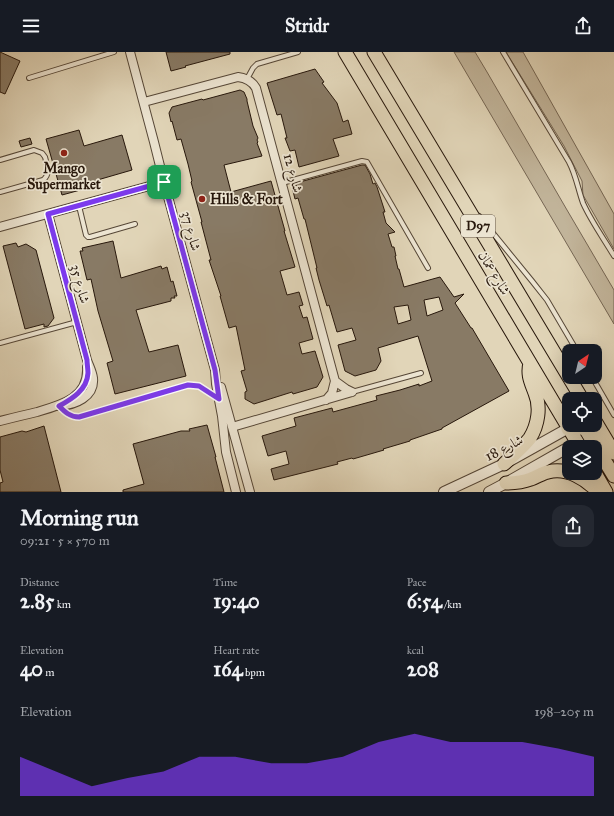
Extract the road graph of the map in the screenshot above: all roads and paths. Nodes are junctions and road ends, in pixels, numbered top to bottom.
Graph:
1 (114, 52) edge
2 (130, 52) edge
3 (298, 52) edge
4 (345, 52) edge
5 (374, 52) edge
6 (503, 52) edge
7 (29, 78) dead end
8 (248, 79) junction
9 (144, 102) junction
10 (0, 160) edge
11 (164, 182) junction
12 (282, 183) junction
13 (453, 184) junction
14 (0, 192) edge
15 (79, 206) junction
16 (473, 208) dead end
17 (48, 214) junction
18 (478, 214) dead end
19 (135, 224) dead end
20 (0, 227) edge
21 (614, 256) edge
22 (428, 268) dead end
23 (77, 322) junction
24 (0, 343) edge
25 (573, 344) edge
26 (530, 364) junction
27 (215, 370) junction
28 (421, 373) dead end
29 (335, 381) junction
30 (596, 384) edge
31 (352, 392) junction
32 (578, 392) edge
33 (219, 399) junction
34 (326, 400) junction
35 (59, 406) junction
36 (562, 413) edge
37 (614, 415) edge
38 (0, 421) edge
39 (232, 427) junction
40 (562, 432) edge
41 (590, 432) edge
42 (597, 432) edge
43 (598, 432) edge
44 (581, 440) edge
45 (614, 452) edge
46 (562, 453) edge
47 (504, 464) junction
48 (614, 476) edge
49 (599, 480) edge
50 (506, 483) junction
51 (236, 492) edge
52 (250, 492) edge
53 (444, 492) edge
54 (489, 492) edge
55 (598, 492) edge
56 (606, 492) edge

1 - 7 lane
2 - 9 street, شارع 37
3 - 8 lane
4 - 26 main road, شارع عمان / D97
5 - 13 main road, شارع عمان / D97
6 - 21 lane
8 - 9 street
8 - 12 street, شارع 12
9 - 11 street, شارع 37
10 - 14 lane
11 - 15 street
11 - 27 street, شارع 37
12 - 22 lane
12 - 29 street, شارع 12
13 - 16 lane
13 - 32 main road, شارع عمان / D97
15 - 17 street
15 - 19 lane
17 - 20 street
17 - 23 street, شارع 35
18 - 25 lane
23 - 24 lane
23 - 35 street, شارع 35
26 - 36 main road, شارع عمان / D97
26 - 47 main road
27 - 33 street, شارع 37
27 - 39 street, شارع 37
28 - 31 lane
29 - 31 street
29 - 34 street
30 - 37 lane
31 - 34 street
33 - 35 lane
33 - 51 street, شارع 37
34 - 39 street
35 - 38 street, شارع 35
39 - 52 street, شارع 37
40 - 47 street, شارع 18
41 - 44 street
42 - 48 main road
43 - 45 main road
46 - 50 street
47 - 53 street, شارع 18
49 - 56 main road
50 - 54 street
50 - 55 main road

